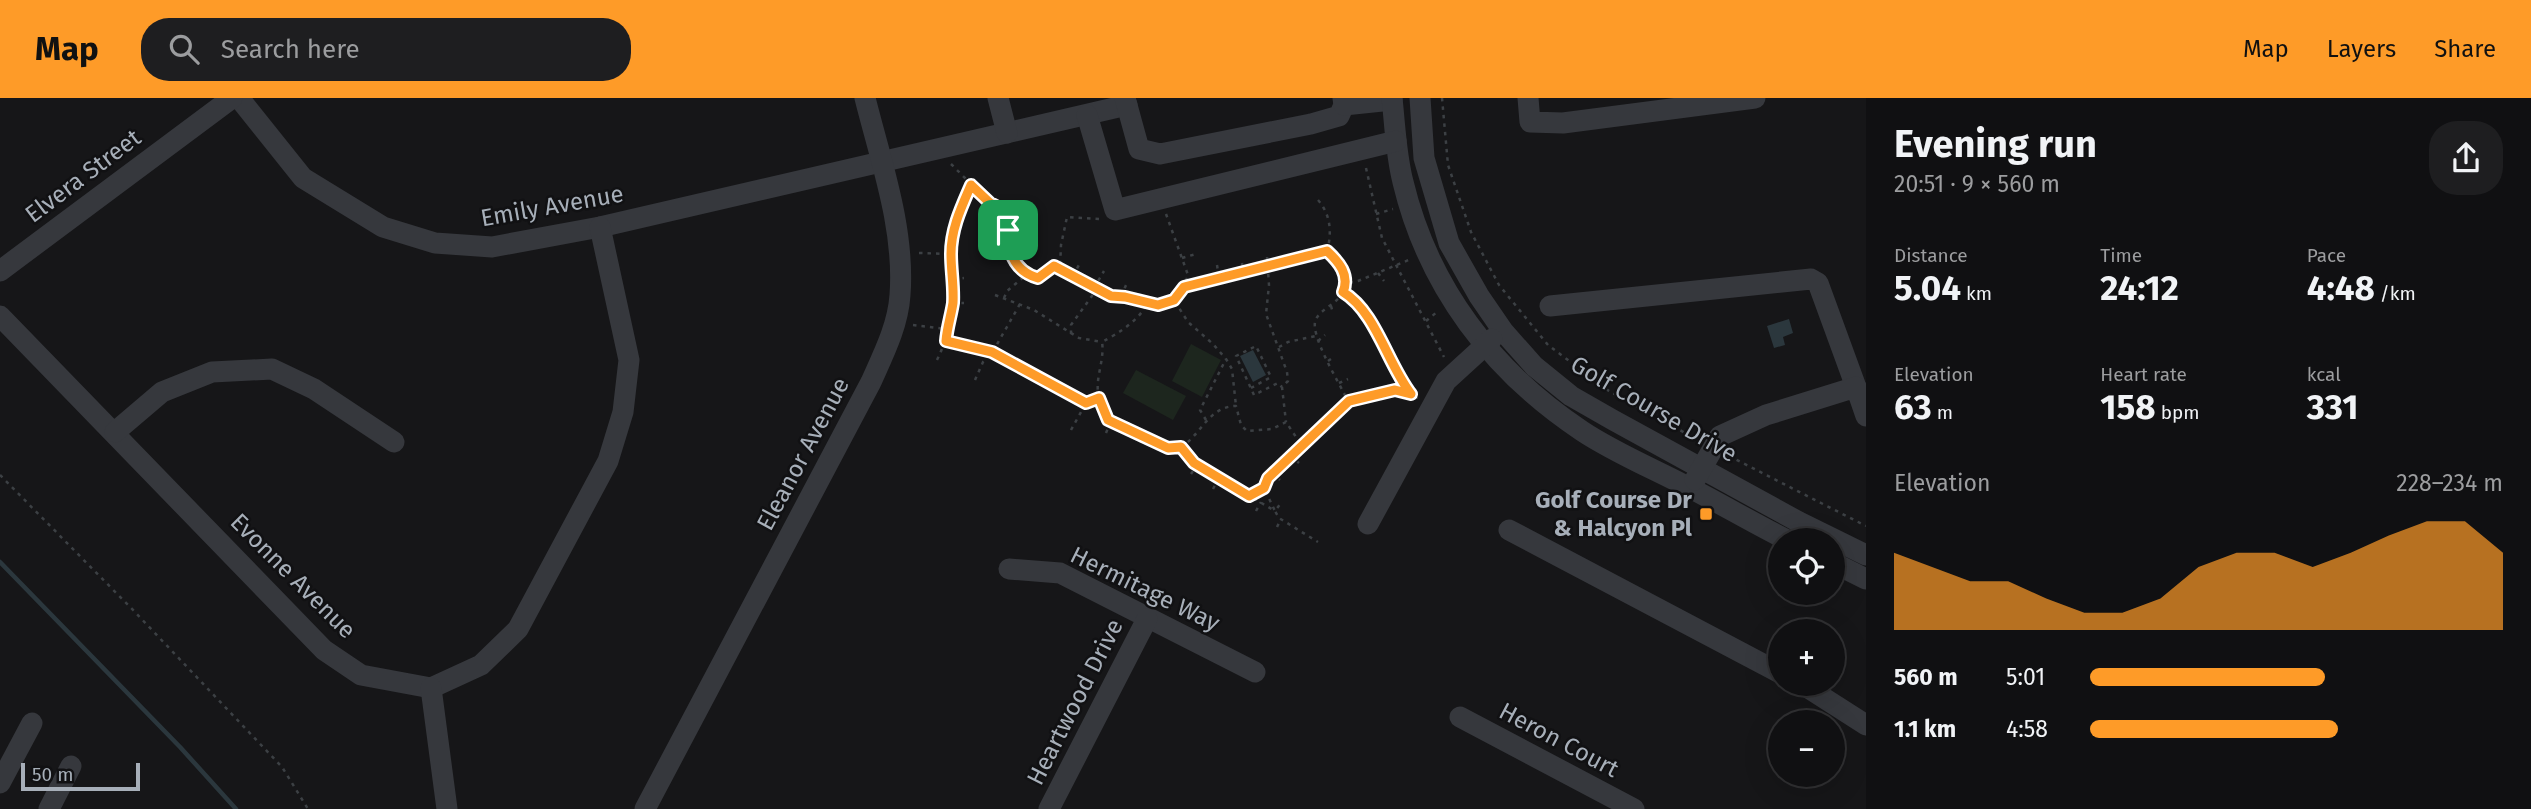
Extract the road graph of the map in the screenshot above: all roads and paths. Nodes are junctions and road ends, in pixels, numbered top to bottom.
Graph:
1 (232, 98) edge
2 (239, 98) edge
3 (865, 98) edge
4 (998, 98) edge
5 (1420, 98) edge
6 (1528, 98) edge
7 (1755, 98) edge
8 (1392, 99) edge
9 (1126, 102) edge
10 (1344, 102) edge
11 (1087, 115) junction
12 (1007, 133) junction
13 (1396, 141) junction
14 (881, 162) junction
15 (1365, 162) dead end
16 (951, 164) dead end
17 (971, 185) junction
18 (1318, 200) dead end
19 (1395, 208) dead end
20 (1115, 210) junction
21 (1376, 214) junction
22 (1168, 223) dead end
23 (600, 227) junction
24 (1327, 251) junction
25 (915, 253) dead end
26 (951, 254) junction
27 (1196, 254) dead end
28 (1267, 257) dead end
29 (1182, 258) junction
30 (1411, 259) dead end
31 (1080, 263) dead end
32 (1242, 263) dead end
33 (1217, 265) dead end
34 (1395, 265) junction
35 (1269, 266) junction
36 (1060, 268) junction
37 (0, 271) edge
38 (1104, 271) dead end
39 (1243, 272) junction
40 (1378, 273) junction
41 (1026, 274) junction
42 (1073, 276) junction
43 (964, 278) dead end
44 (1219, 278) junction
45 (954, 279) junction
46 (1384, 281) dead end
47 (1127, 283) dead end
48 (1346, 284) junction
49 (1184, 287) junction
50 (1096, 289) junction
51 (1343, 292) junction
52 (1148, 293) dead end
53 (995, 295) dead end
54 (1121, 296) junction
55 (1004, 298) junction
56 (1174, 300) junction
57 (1145, 302) junction
58 (953, 303) junction
59 (964, 303) dead end
60 (1020, 304) junction
61 (1331, 306) junction
62 (1550, 306) dead end
63 (1439, 311) dead end
64 (1333, 313) dead end
65 (0, 316) edge
66 (1426, 321) junction
67 (913, 326) dead end
68 (947, 329) junction
69 (1503, 331) junction
70 (1071, 334) junction
71 (1325, 335) dead end
72 (1316, 336) junction
73 (946, 341) junction
74 (1318, 341) junction
75 (1102, 342) junction
76 (1483, 346) junction
77 (1278, 347) junction
78 (992, 352) junction
79 (1334, 357) dead end
80 (1226, 359) junction
81 (937, 360) dead end
82 (1328, 361) junction
83 (1455, 373) junction
84 (1348, 379) dead end
85 (975, 380) dead end
86 (1339, 383) junction
87 (1282, 387) junction
88 (1856, 387) junction
89 (1251, 388) junction
90 (1099, 398) junction
91 (1349, 401) junction
92 (1086, 403) junction
93 (1236, 406) junction
94 (1866, 416) edge
95 (1111, 421) junction
96 (1206, 421) junction
97 (1286, 422) junction
98 (1071, 430) dead end
99 (115, 432) junction
100 (1106, 433) dead end
101 (394, 442) dead end
102 (1303, 446) junction
103 (1181, 447) junction
104 (1291, 456) junction
105 (1728, 456) dead end
106 (1299, 463) dead end
107 (1197, 465) junction
108 (1702, 468) junction
109 (1273, 473) junction
110 (1191, 474) dead end
111 (0, 475) edge
112 (1219, 478) junction
113 (1280, 480) dead end
114 (1264, 488) junction
115 (1691, 488) junction
116 (1213, 489) dead end
117 (1249, 496) junction
118 (1261, 502) junction
119 (1281, 503) dead end
120 (1256, 511) dead end
121 (1275, 511) junction
122 (1281, 519) junction
123 (1368, 524) dead end
124 (1866, 526) edge
125 (1277, 527) dead end
126 (1509, 530) dead end
127 (1768, 530) edge
128 (1318, 541) dead end
129 (1866, 555) edge
130 (1845, 568) edge
131 (1009, 569) dead end
132 (1866, 579) edge
133 (1147, 619) junction
134 (1768, 667) edge
135 (1255, 672) dead end
136 (431, 688) junction
137 (1821, 696) edge
138 (1460, 717) dead end
139 (32, 723) dead end
140 (1866, 724) edge
141 (71, 766) dead end
142 (0, 783) edge
143 (307, 808) edge
144 (49, 809) edge
145 (447, 809) edge
146 (645, 809) edge
147 (1049, 809) edge
148 (1634, 809) edge

1 - 37 street, Elvera Street
2 - 23 street, Emily Avenue
3 - 14 street, Eleanor Avenue
4 - 12 street
5 - 69 street, Golf Course Drive
6 - 7 street
8 - 10 street
8 - 13 street, Golf Course Drive
9 - 10 street
9 - 11 street, Emily Avenue
11 - 12 street, Emily Avenue
11 - 20 street
12 - 14 street, Emily Avenue
13 - 20 street
13 - 76 street, Golf Course Drive
14 - 23 street, Emily Avenue
14 - 146 street, Eleanor Avenue
15 - 21 path
16 - 17 path
17 - 26 path
17 - 41 path
18 - 24 path
19 - 21 path
20 - 36 path
21 - 34 path
22 - 29 path
23 - 136 street
24 - 35 path
24 - 48 path
25 - 26 path
26 - 45 path
27 - 29 path
28 - 35 path
29 - 49 path
30 - 34 path
31 - 42 path
32 - 39 path
33 - 44 path
34 - 40 path
34 - 66 path
35 - 39 path
35 - 77 path
36 - 41 path
36 - 42 path
38 - 50 path
39 - 44 path
40 - 46 path
40 - 48 path
41 - 55 path
42 - 50 path
43 - 45 path
44 - 49 path
45 - 58 path
47 - 54 path
48 - 51 path
49 - 56 path
50 - 54 path
50 - 70 path
51 - 61 path
51 - 91 path
52 - 57 path
53 - 55 path
54 - 57 path
55 - 60 path
56 - 57 path
56 - 80 path
57 - 75 path
58 - 59 path
58 - 68 path
60 - 70 path
60 - 78 path
61 - 64 path
61 - 72 path
62 - 88 street
63 - 66 path
65 - 99 street, Evonne Avenue
66 - 83 path
67 - 68 path
68 - 73 path
69 - 76 street
69 - 108 street, Golf Course Drive
70 - 75 path
71 - 74 path
72 - 74 path
72 - 77 path
73 - 78 path
73 - 81 path
74 - 82 path
75 - 90 path
76 - 83 street
76 - 115 street, Golf Course Drive
77 - 87 path
78 - 85 path
78 - 92 path
79 - 82 path
80 - 93 path
80 - 96 path
82 - 86 path
83 - 123 street
84 - 86 path
86 - 91 path
87 - 89 path
87 - 97 path
88 - 94 street
88 - 108 street
89 - 89 path
90 - 92 path
90 - 95 path
91 - 102 path
92 - 98 path
93 - 96 path
93 - 97 path
95 - 100 path
95 - 103 path
96 - 103 path
97 - 102 path
99 - 101 street
99 - 136 street, Evonne Avenue
102 - 104 path
103 - 107 path
104 - 106 path
104 - 109 path
105 - 124 path
107 - 110 path
107 - 112 path
108 - 115 street
108 - 129 street, Golf Course Drive
109 - 113 path
109 - 114 path
111 - 143 path
112 - 116 path
112 - 117 path
114 - 117 path
114 - 121 path
115 - 127 street, Golf Course Drive
117 - 118 path
118 - 120 path
118 - 121 path
119 - 121 path
121 - 122 path
122 - 125 path
122 - 128 path
126 - 134 street
130 - 132 street
131 - 133 street, Hermitage Way
133 - 135 street, Hermitage Way
133 - 147 street, Heartwood Drive
136 - 145 street
137 - 140 street
138 - 148 street, Heron Court
139 - 142 street
141 - 144 street

